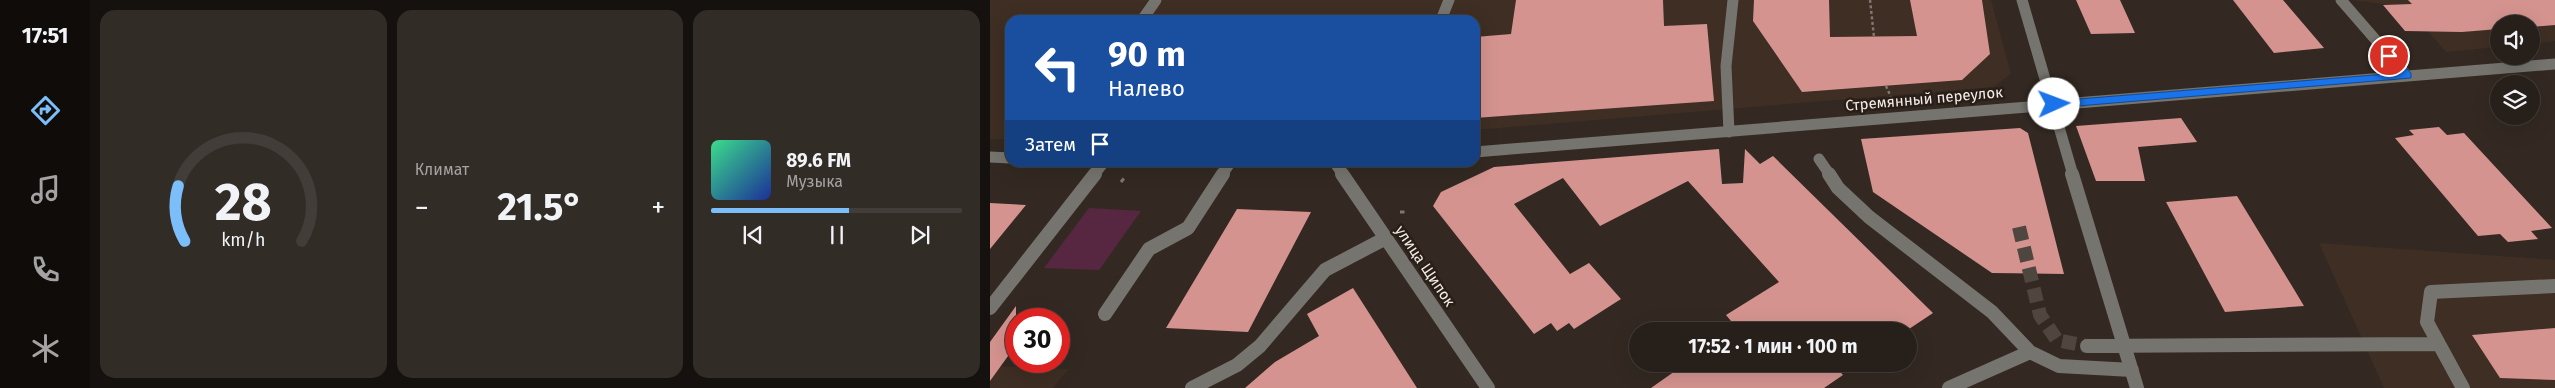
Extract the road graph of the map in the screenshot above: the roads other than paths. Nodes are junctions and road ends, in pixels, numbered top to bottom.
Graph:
1 (1156, 0) edge
2 (1448, 0) edge
3 (1733, 0) edge
4 (2022, 0) edge
5 (2340, 0) edge
6 (1146, 15) edge
7 (1444, 15) edge
8 (2555, 64) edge
9 (2407, 76) junction
10 (2054, 104) junction
11 (1728, 132) junction
12 (1480, 152) edge
13 (990, 157) edge
14 (1005, 158) edge
15 (1819, 159) dead end
16 (1100, 167) edge
17 (1227, 167) edge
18 (1340, 167) edge
19 (1386, 238) junction
20 (2555, 286) edge
21 (990, 308) edge
22 (1105, 314) dead end
23 (2440, 344) junction
24 (2087, 346) tunnel mouth
25 (2124, 347) junction
26 (2030, 352) junction
27 (2132, 370) junction
28 (1192, 388) edge
29 (1488, 388) edge
30 (1949, 388) edge
31 (2137, 388) edge
32 (2463, 388) edge

1 - 6 street
2 - 7 street
3 - 11 street
4 - 10 street
5 - 9 street
8 - 9 street, Стремянный переулок
9 - 10 street, Стремянный переулок
10 - 11 street, Стремянный переулок
10 - 25 street
11 - 12 street, Стремянный переулок
13 - 14 street
15 - 26 street
16 - 21 street
17 - 22 street
18 - 19 street, улица Щипок
19 - 28 street
19 - 29 street, улица Щипок
20 - 23 street
23 - 25 street
23 - 32 street
24 - 25 street
25 - 27 street
26 - 27 street
26 - 30 street
27 - 31 street

